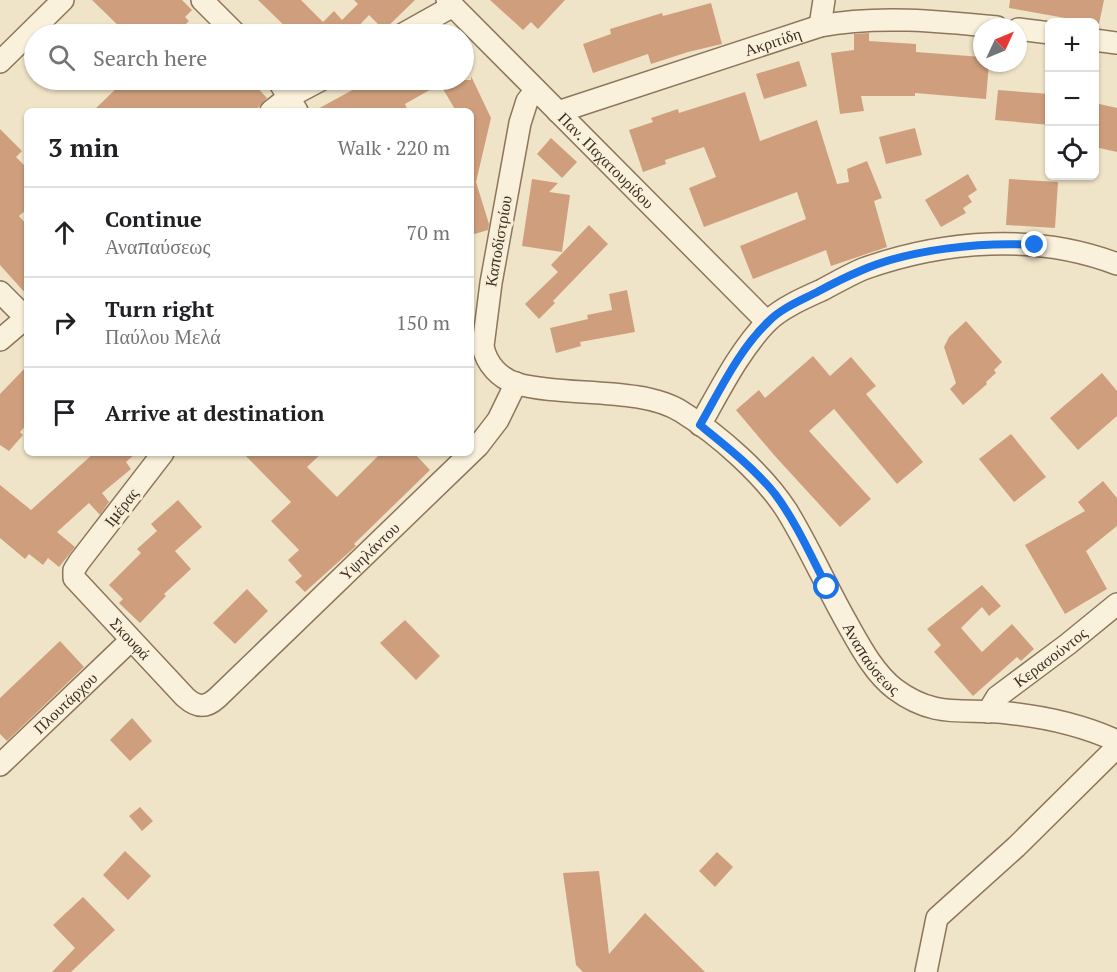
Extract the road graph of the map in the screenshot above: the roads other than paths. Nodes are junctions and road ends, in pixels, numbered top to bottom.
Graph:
1 (63, 0) edge
2 (202, 0) edge
3 (824, 0) edge
4 (450, 3) edge
5 (39, 24) edge
6 (226, 24) edge
7 (418, 24) edge
8 (471, 24) edge
9 (820, 26) junction
10 (973, 26) edge
11 (474, 27) edge
12 (1027, 30) edge
13 (1045, 32) edge
14 (24, 38) edge
15 (1099, 41) edge
16 (1117, 44) edge
17 (0, 62) edge
18 (536, 90) junction
19 (288, 96) edge
20 (274, 108) edge
21 (558, 112) junction
22 (1117, 264) edge
23 (0, 292) edge
24 (24, 316) edge
25 (24, 320) edge
26 (767, 322) junction
27 (0, 339) edge
28 (516, 383) junction
29 (700, 425) junction
30 (474, 450) edge
31 (161, 456) edge
32 (468, 456) edge
33 (80, 562) joint
34 (1117, 604) edge
35 (131, 640) junction
36 (205, 705) joint
37 (988, 712) junction
38 (1117, 741) edge
39 (1117, 747) edge
40 (0, 765) edge
41 (926, 972) edge

1 - 5 street
2 - 6 street
3 - 9 street
4 - 7 street
4 - 8 street, Παν. Παχατουρίδου
9 - 10 street, Ακριτίδη
9 - 21 street, Ακριτίδη
11 - 18 street, Παν. Παχατουρίδου
12 - 13 street
14 - 17 street
15 - 16 street
18 - 21 street, Παν. Παχατουρίδου
18 - 28 street, Καποδίστρίου
19 - 20 street
21 - 26 street, Παν. Παχατουρίδου
22 - 26 street
23 - 24 street
25 - 27 street
26 - 29 street
28 - 29 street, Αναπαύσεως
28 - 30 street, Υψηλάντου
29 - 37 street, Αναπαύσεως
31 - 33 street, Ιμέρας
32 - 36 street, Υψηλάντου
33 - 35 street, Σκουφά
34 - 37 street, Κερασούντος
35 - 36 street, Σκουφά
35 - 40 street, Πλουτάρχου
37 - 38 street, Αναπαύσεως
39 - 41 street

